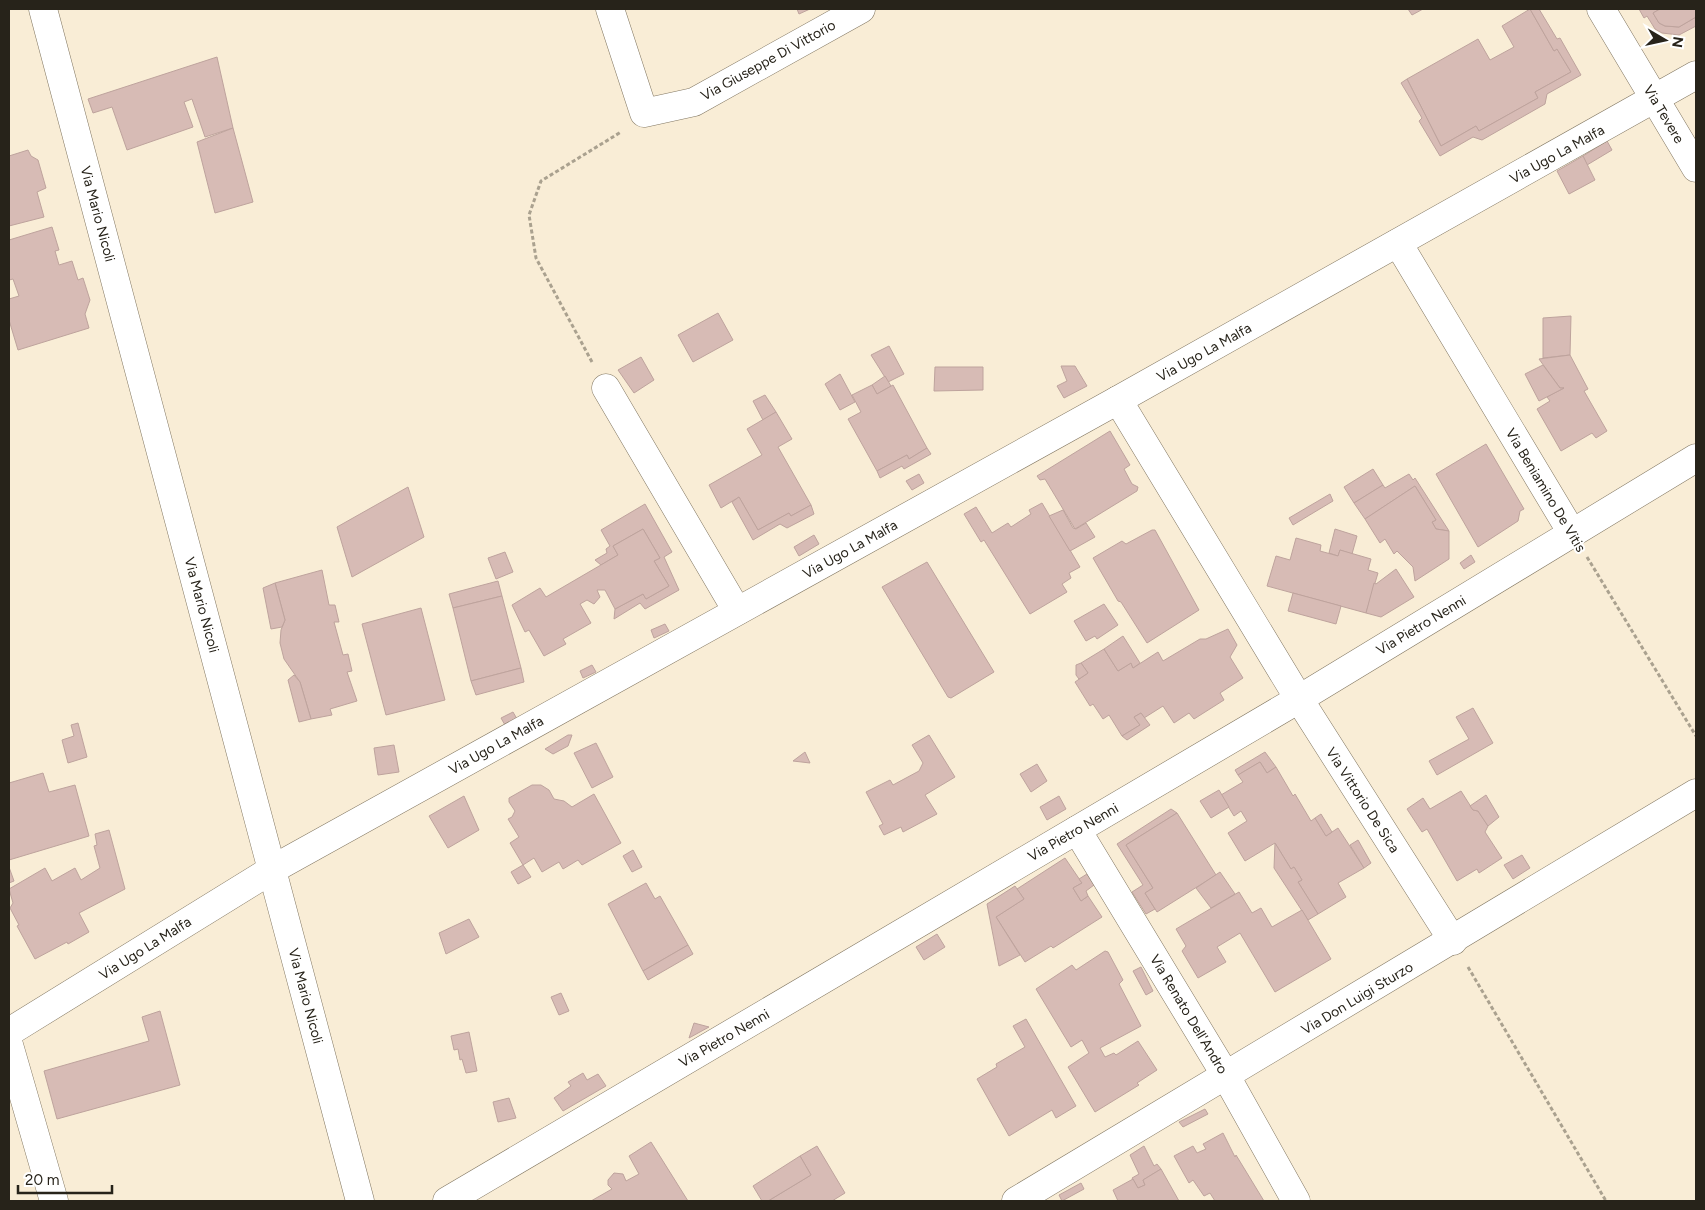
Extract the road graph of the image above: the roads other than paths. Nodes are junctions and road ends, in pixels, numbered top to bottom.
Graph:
1 (43, 9) edge
2 (610, 9) edge
3 (861, 9) edge
4 (1601, 9) edge
5 (1696, 75) edge
6 (1655, 99) junction
7 (1696, 168) edge
8 (1398, 243) junction
9 (606, 388) road end
10 (1118, 400) junction
11 (1696, 458) edge
12 (1572, 533) junction
13 (737, 611) junction
14 (1299, 700) junction
15 (1696, 793) edge
16 (1077, 830) junction
17 (273, 869) junction
18 (1453, 940) junction
19 (9, 1032) edge
20 (9, 1045) edge
21 (1226, 1076) junction
22 (54, 1201) edge
23 (360, 1201) edge
24 (447, 1201) edge
25 (1016, 1201) edge
26 (1296, 1201) edge

1 - 17 street, Via Mario Nicoli
2 - 3 street, Via Giuseppe Di Vittorio
4 - 6 street, Via Tevere
5 - 6 street, Via Ugo La Malfa
6 - 7 street, Via Tevere
6 - 8 street, Via Ugo La Malfa
8 - 10 street, Via Ugo La Malfa
8 - 12 street, Via Beniamino De Vitis
9 - 13 street
10 - 13 street, Via Ugo La Malfa
10 - 14 street, Via Vittorio De Sica
11 - 12 street, Via Pietro Nenni
12 - 14 street, Via Pietro Nenni
13 - 17 street, Via Ugo La Malfa
14 - 16 street, Via Pietro Nenni
14 - 18 street, Via Vittorio De Sica
15 - 18 street, Via Don Luigi Sturzo
16 - 21 street, Via Renato Dell'Andro
16 - 24 street, Via Pietro Nenni
17 - 19 street, Via Ugo La Malfa
17 - 23 street, Via Mario Nicoli
18 - 21 street, Via Don Luigi Sturzo
20 - 22 street
21 - 25 street, Via Don Luigi Sturzo
21 - 26 street, Via Renato Dell'Andro

